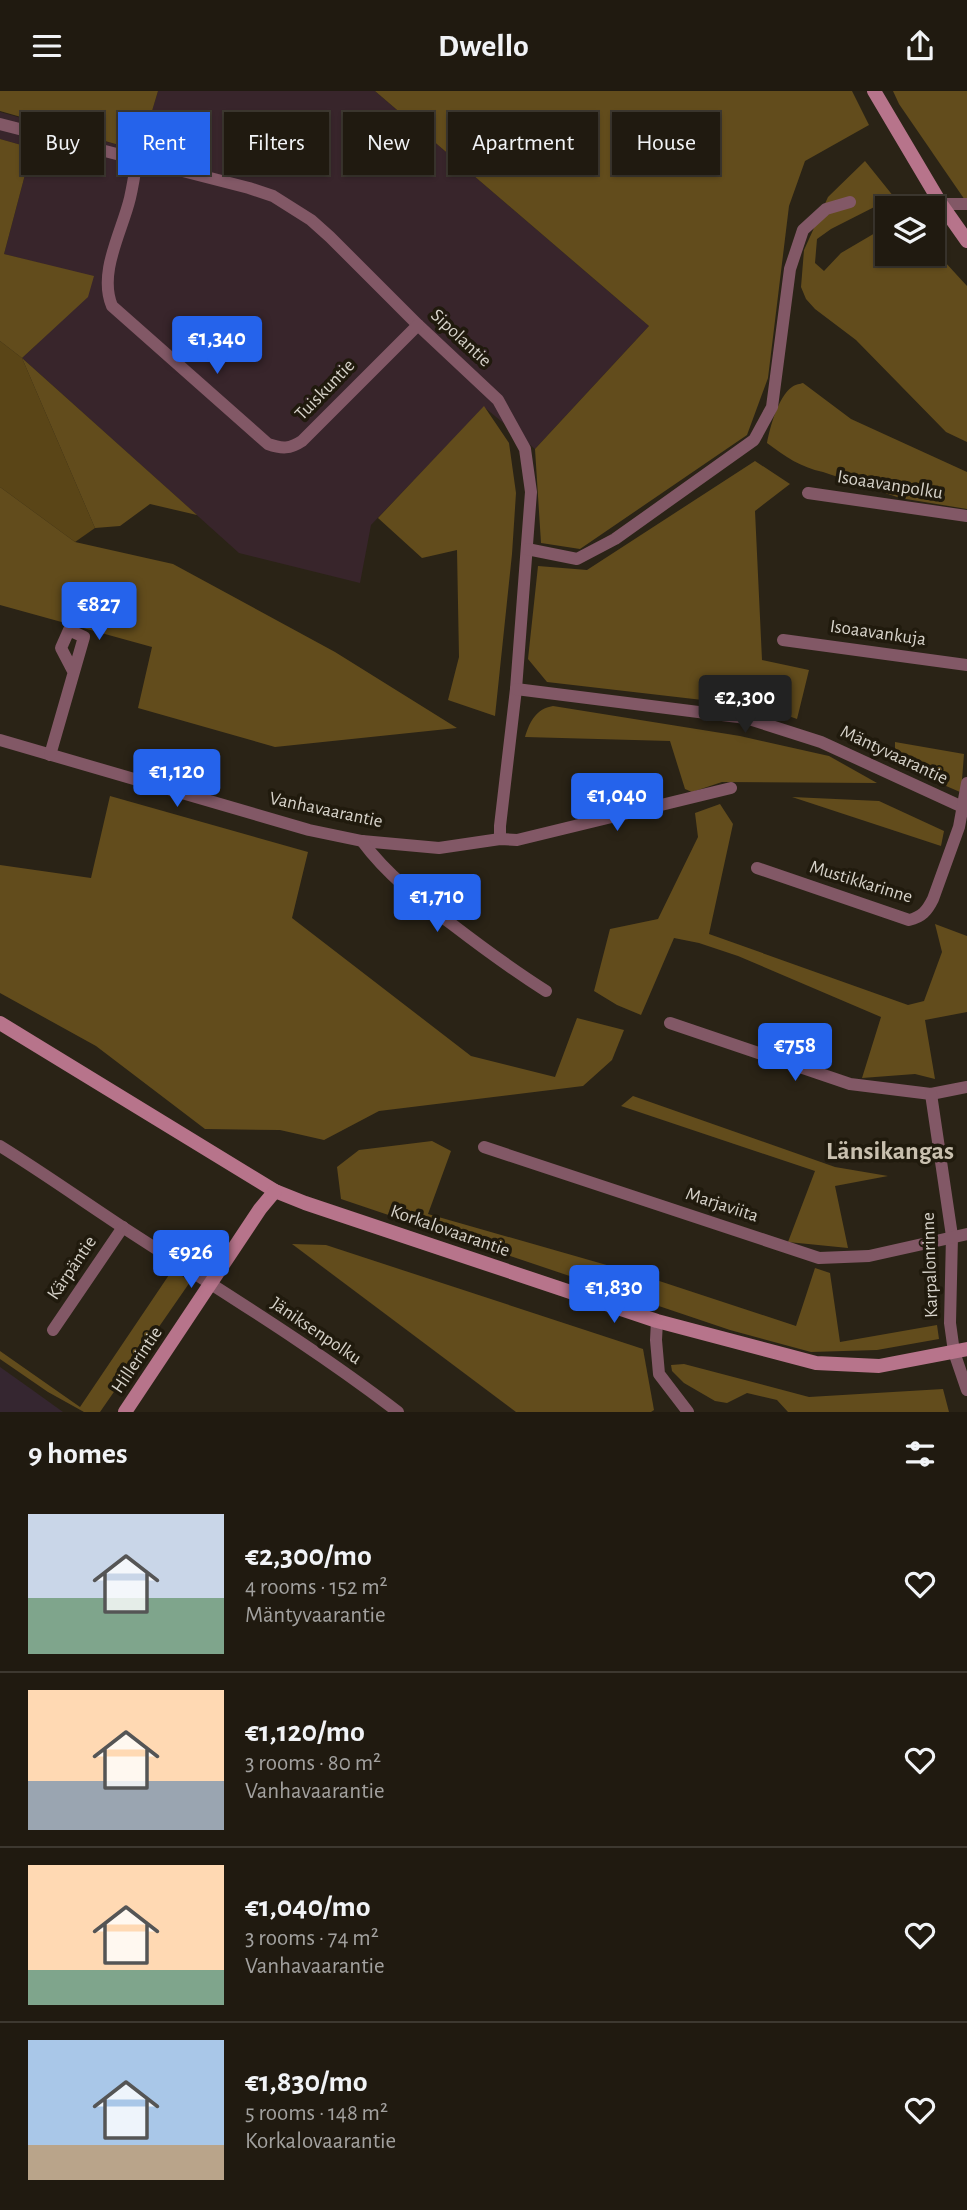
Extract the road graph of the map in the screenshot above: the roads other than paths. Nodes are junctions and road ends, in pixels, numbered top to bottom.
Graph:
1 (874, 91) edge
2 (0, 124) edge
3 (118, 154) edge
4 (134, 175) edge
5 (199, 175) edge
6 (935, 196) edge
7 (850, 202) dead end
8 (945, 204) edge
9 (967, 205) edge
10 (945, 211) edge
11 (967, 241) edge
12 (418, 325) junction
13 (808, 493) dead end
14 (967, 516) edge
15 (527, 549) junction
16 (783, 640) dead end
17 (967, 665) edge
18 (74, 671) dead end
19 (516, 689) junction
20 (0, 740) edge
21 (50, 754) junction
22 (967, 783) edge
23 (731, 788) dead end
24 (964, 808) edge
25 (500, 839) junction
26 (362, 841) junction
27 (757, 869) dead end
28 (546, 991) dead end
29 (0, 1023) edge
30 (670, 1023) dead end
31 (967, 1087) edge
32 (931, 1094) junction
33 (0, 1146) edge
34 (484, 1147) dead end
35 (275, 1191) junction
36 (123, 1227) junction
37 (967, 1234) edge
38 (952, 1236) junction
39 (212, 1283) junction
40 (657, 1321) junction
41 (53, 1330) dead end
42 (960, 1350) edge
43 (967, 1390) edge
44 (125, 1412) edge
45 (398, 1412) edge
46 (688, 1412) edge

1 - 6 street
2 - 3 street, Sipolantie
4 - 12 street, Tuiskuntie
5 - 12 street, Sipolantie
7 - 15 street
8 - 9 street
10 - 11 street
12 - 15 street, Sipolantie
13 - 14 street, Isoaavanpolku
15 - 19 street, Sipolantie
16 - 17 street, Isoaavankuja
18 - 21 street
19 - 24 street, Mäntyvaarantie
19 - 25 street, Sipolantie
20 - 21 street, Vanhavaarantie
21 - 26 street, Vanhavaarantie
22 - 24 street
23 - 25 street, Vanhavaarantie
24 - 27 street, Mustikkarinne
25 - 26 street, Vanhavaarantie
26 - 28 street
29 - 35 street, Korkalovaarantie
30 - 32 street
31 - 32 street
32 - 38 street, Karpalonrinne
33 - 36 street, Jäniksenpolku
34 - 38 street, Marjaviita
35 - 39 street, Hillerintie
35 - 40 street, Korkalovaarantie
36 - 39 street, Jäniksenpolku
36 - 41 street, Kärpäntie
37 - 38 street, Marjaviita
38 - 42 street, Karpalonrinne
39 - 44 street, Hillerintie
39 - 45 street, Jäniksenpolku
40 - 42 street, Korkalovaarantie
40 - 46 street
42 - 43 street, Karpalonrinne

